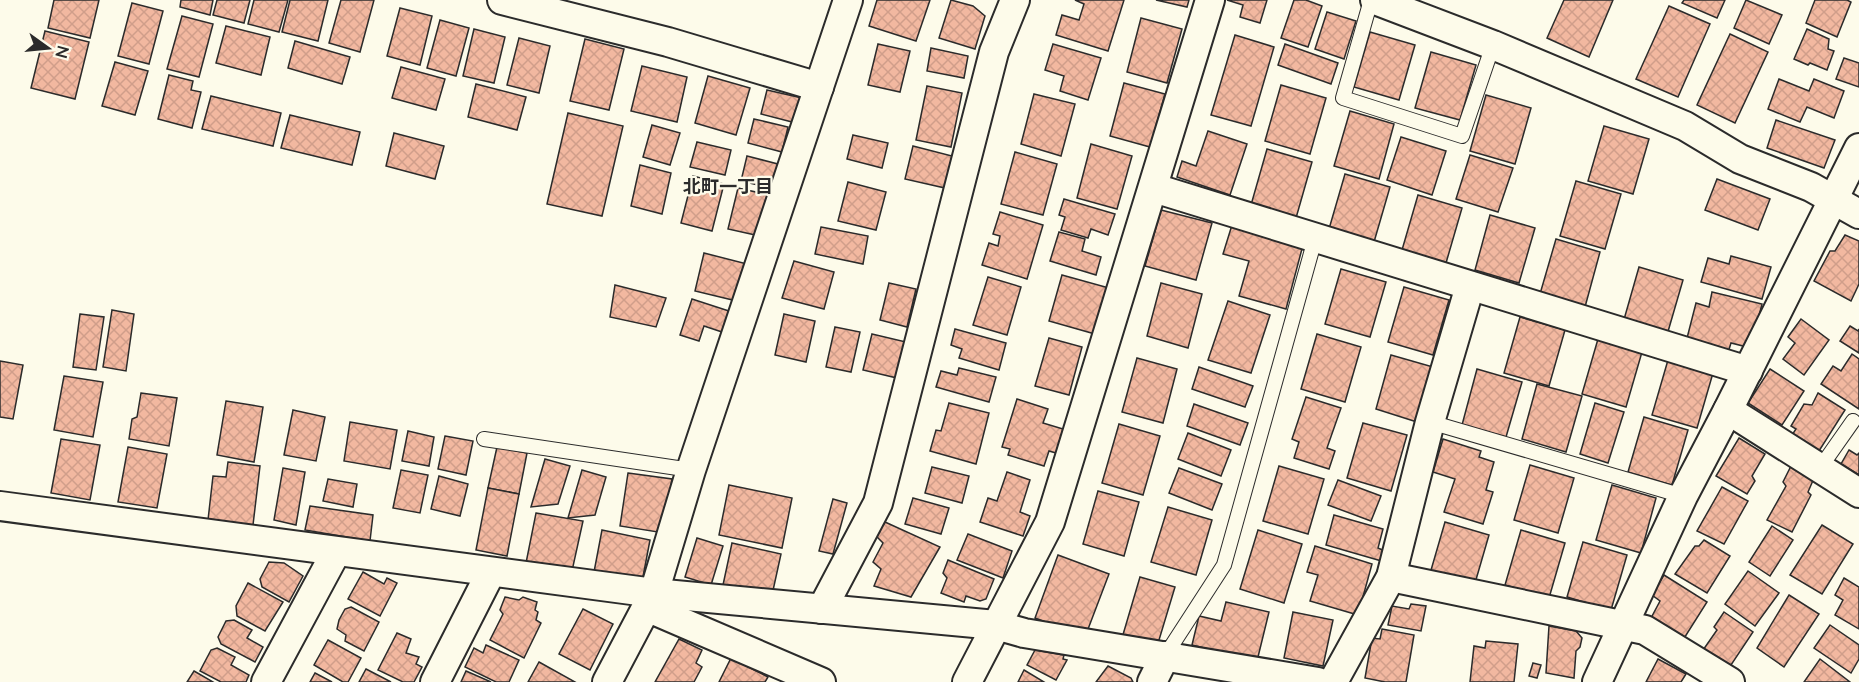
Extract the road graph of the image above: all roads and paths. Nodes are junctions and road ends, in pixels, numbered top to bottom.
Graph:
1 (502, 0) edge
2 (848, 0) edge
3 (1015, 0) edge
4 (1210, 0) edge
5 (1373, 0) edge
6 (1492, 45) junction
7 (819, 87) junction
8 (1859, 148) edge
9 (1154, 188) junction
10 (1832, 199) junction
11 (1859, 214) edge
12 (1315, 239) junction
13 (1470, 286) junction
14 (1748, 371) junction
15 (1728, 410) junction
16 (1853, 421) dead end
17 (1430, 422) junction
18 (484, 439) dead end
19 (1820, 468) junction
20 (691, 470) junction
21 (1859, 493) edge
22 (1683, 496) junction
23 (0, 506) edge
24 (336, 552) junction
25 (491, 572) junction
26 (1391, 577) junction
27 (654, 593) junction
28 (822, 609) junction
29 (1623, 624) junction
30 (996, 625) junction
31 (1165, 656) junction
32 (784, 675) edge
33 (266, 682) edge
34 (435, 682) edge
35 (607, 682) edge
36 (821, 682) edge
37 (967, 682) edge
38 (1152, 682) edge
39 (1318, 682) edge
40 (1333, 682) edge
41 (1597, 682) edge
42 (1730, 682) edge

1 - 7 street
2 - 7 street
3 - 28 street
4 - 9 street
5 - 6 street
5 - 6 lane
6 - 10 street
7 - 20 street
8 - 10 street
9 - 12 street
9 - 30 street
10 - 11 street
10 - 14 street
12 - 13 street
12 - 31 lane
13 - 14 street
13 - 17 street
14 - 15 street
15 - 19 street
15 - 22 street
16 - 19 lane
17 - 22 lane
17 - 26 street
18 - 20 lane
19 - 21 street
20 - 27 street
22 - 29 street
23 - 24 street
24 - 25 street
24 - 33 street
25 - 27 street
25 - 34 street
26 - 29 street
26 - 40 street
27 - 28 street
27 - 32 street
27 - 35 street
28 - 30 street
29 - 41 street
29 - 42 street
30 - 31 street
30 - 37 street
31 - 38 street
31 - 39 street
32 - 36 street

